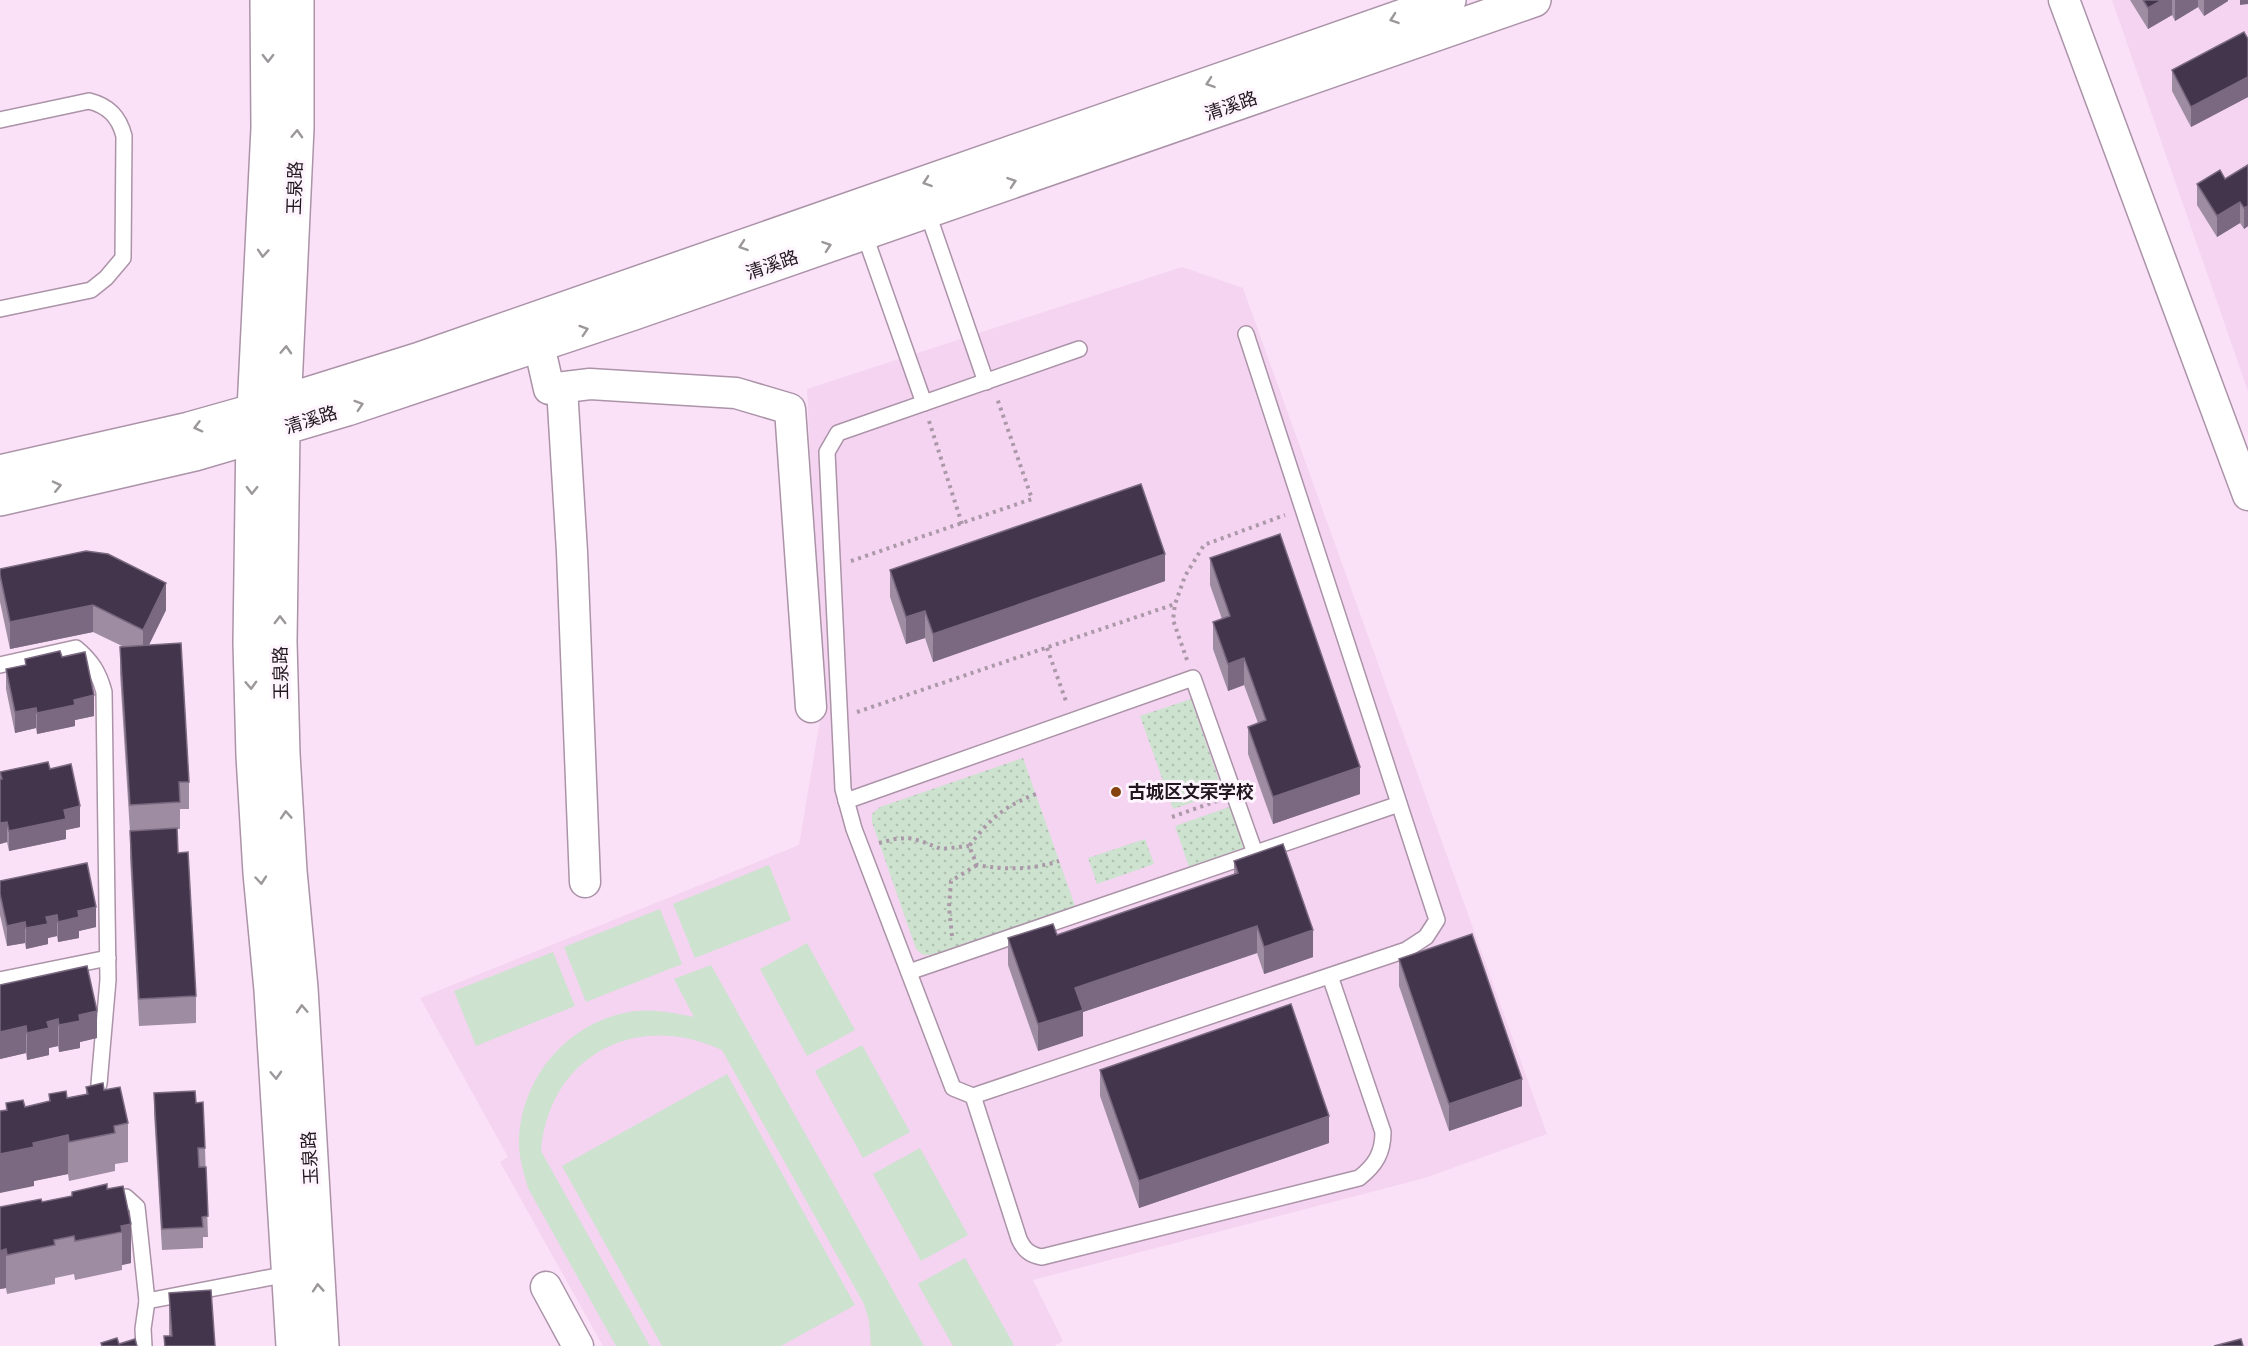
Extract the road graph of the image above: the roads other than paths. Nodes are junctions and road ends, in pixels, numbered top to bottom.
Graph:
1 (267, 0) edge
2 (297, 0) edge
3 (1449, 0) edge
4 (1534, 0) edge
5 (2064, 0) edge
6 (0, 120) edge
7 (927, 211) junction
8 (864, 233) junction
9 (0, 309) edge
10 (1246, 334) dead end
11 (539, 345) junction
12 (1079, 349) dead end
13 (989, 381) junction
14 (562, 387) junction
15 (924, 403) junction
16 (268, 420) junction
17 (0, 472) edge
18 (2248, 495) edge
19 (0, 499) edge
20 (0, 665) edge
21 (812, 707) dead end
22 (846, 801) junction
23 (1399, 804) junction
24 (1255, 854) junction
25 (585, 882) dead end
26 (108, 958) junction
27 (909, 972) junction
28 (1330, 976) junction
29 (0, 980) edge
30 (99, 1084) edge
31 (973, 1096) junction
32 (92, 1203) edge
33 (288, 1274) junction
34 (546, 1287) dead end
35 (147, 1301) junction
36 (144, 1346) edge
37 (293, 1346) edge
38 (322, 1346) edge
39 (578, 1346) edge

1 -> 16 street, 玉泉路
16 -> 2 street, 玉泉路
3 -> 16 street, 清溪路
7 -> 4 street, 清溪路
5 - 18 street
6 - 9 lane
7 - 8 street, 清溪路
7 - 13 lane
11 -> 8 street, 清溪路
8 - 15 lane
10 - 23 lane
11 - 14 street
16 -> 11 street, 清溪路
12 - 13 lane
13 - 15 lane
14 - 21 street
14 - 25 street
15 - 22 lane
16 -> 17 street, 清溪路
19 -> 16 street, 清溪路
16 -> 33 street, 玉泉路
38 -> 16 street, 玉泉路
20 - 26 lane
22 - 24 lane
22 - 27 lane
23 - 24 lane
23 - 28 lane
24 - 27 lane
26 - 29 lane
26 - 30 lane
27 - 31 lane
28 - 31 lane
28 - 31 lane
32 - 35 lane
33 - 35 lane
33 - 37 street, 玉泉路
34 - 39 street
35 - 36 lane

